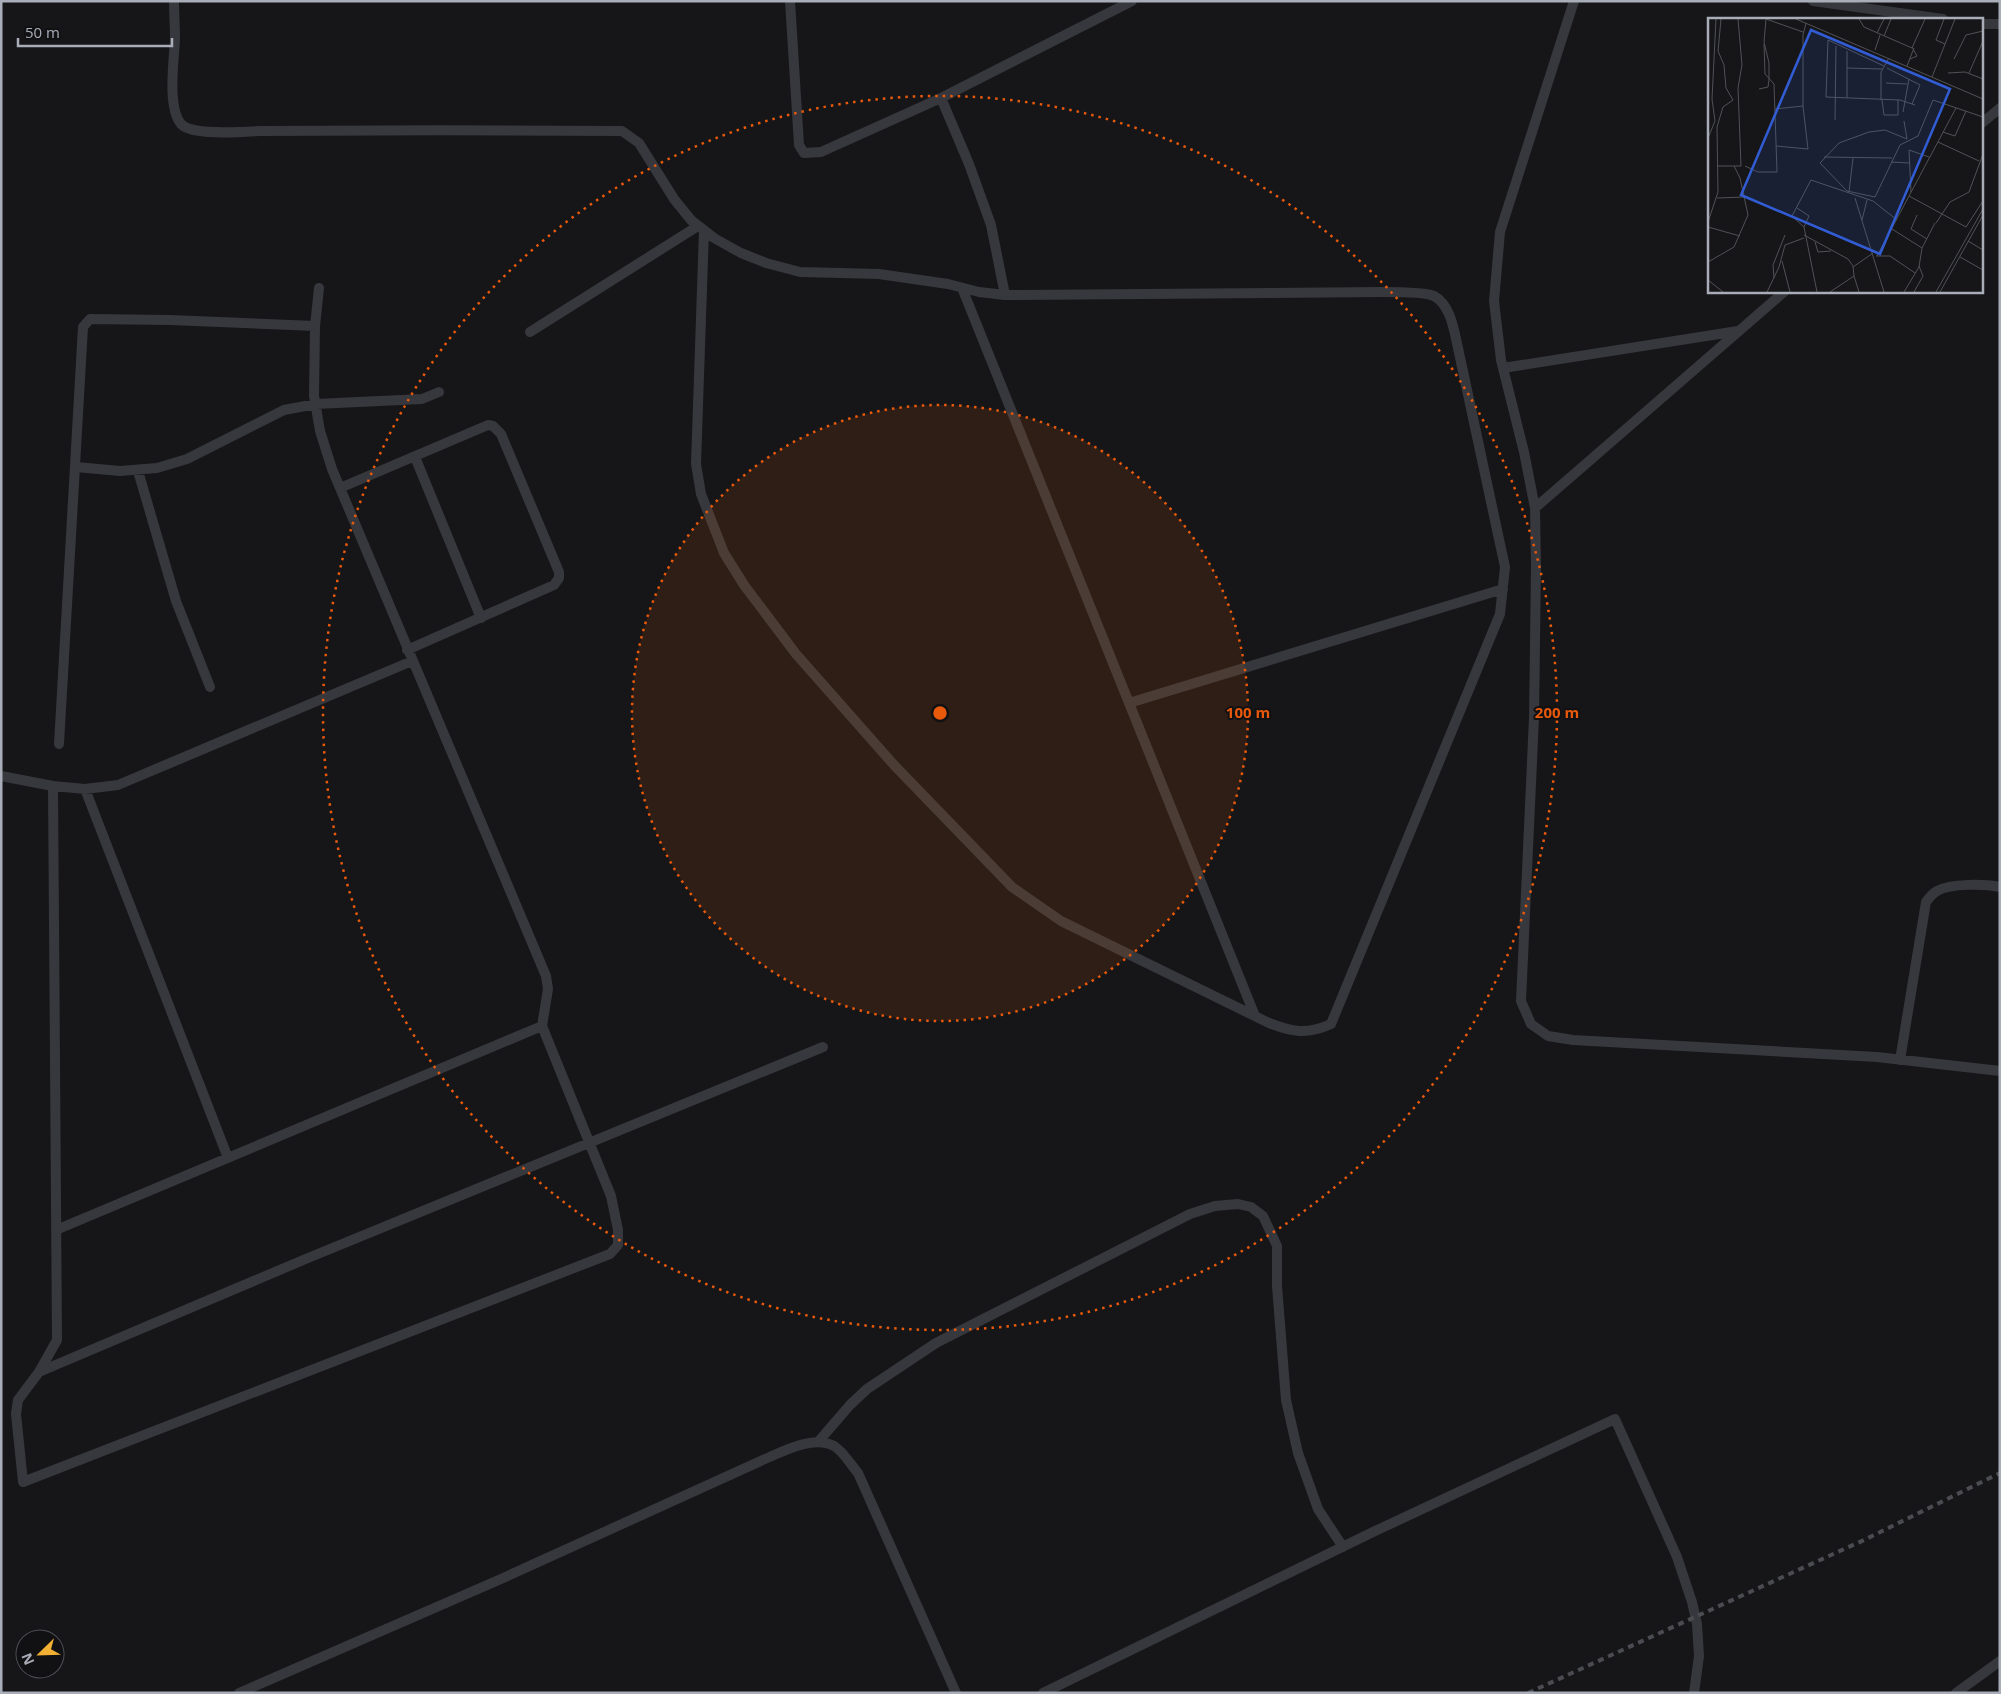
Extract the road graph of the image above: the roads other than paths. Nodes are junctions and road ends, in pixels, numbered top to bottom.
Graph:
1 (174, 1) edge
2 (790, 1) edge
3 (1132, 1) edge
4 (1574, 1) edge
5 (1813, 1) edge
6 (1937, 18) edge
7 (1984, 24) edge
8 (2000, 24) edge
9 (941, 98) junction
10 (2000, 108) edge
11 (1984, 121) edge
12 (701, 228) junction
13 (319, 288) dead end
14 (962, 288) junction
15 (1784, 292) edge
16 (1005, 295) junction
17 (316, 326) junction
18 (1739, 331) junction
19 (530, 332) dead end
20 (1504, 368) junction
21 (439, 392) dead end
22 (316, 404) junction
23 (415, 456) junction
24 (76, 467) junction
25 (138, 471) junction
26 (340, 488) junction
27 (1535, 508) junction
28 (1504, 589) junction
29 (481, 618) junction
30 (407, 650) junction
31 (412, 661) junction
32 (210, 687) dead end
33 (1129, 703) junction
34 (60, 744) dead end
35 (1, 776) edge
36 (53, 786) junction
37 (85, 789) junction
38 (2000, 887) edge
39 (1255, 1016) junction
40 (542, 1026) junction
41 (823, 1047) dead end
42 (1900, 1060) junction
43 (2000, 1070) edge
44 (589, 1142) junction
45 (228, 1158) junction
46 (56, 1230) junction
47 (39, 1372) junction
48 (818, 1442) junction
49 (1343, 1547) junction
50 (2000, 1661) edge
51 (239, 1693) edge
52 (956, 1693) edge
53 (1043, 1693) edge
54 (1694, 1693) edge
55 (1956, 1693) edge

1 - 12 lane
2 - 9 lane
3 - 9 lane
4 - 20 lane
5 - 6 lane
7 - 8 lane
9 - 16 lane
10 - 11 lane
12 - 14 lane
12 - 19 lane
12 - 39 lane
13 - 17 lane
14 - 16 lane
14 - 33 lane
15 - 18 lane
16 - 28 lane
17 - 22 lane
17 - 24 lane
18 - 20 lane
18 - 27 lane
20 - 27 lane
21 - 22 lane
22 - 25 lane
22 - 26 lane
23 - 26 lane
23 - 29 lane
23 - 29 lane
24 - 25 lane
24 - 34 lane
25 - 32 lane
26 - 30 lane
27 - 42 lane
28 - 33 lane
28 - 39 lane
29 - 30 lane
30 - 31 lane
31 - 37 lane
31 - 40 lane
33 - 39 lane
35 - 36 lane
36 - 37 lane
36 - 46 lane
37 - 45 lane
38 - 42 lane
40 - 44 lane
40 - 45 lane
41 - 44 lane
42 - 43 lane
44 - 47 lane
44 - 47 lane
45 - 46 lane
46 - 47 lane
48 - 49 lane
48 - 51 lane
48 - 52 lane
49 - 53 lane
49 - 54 lane
50 - 55 lane

